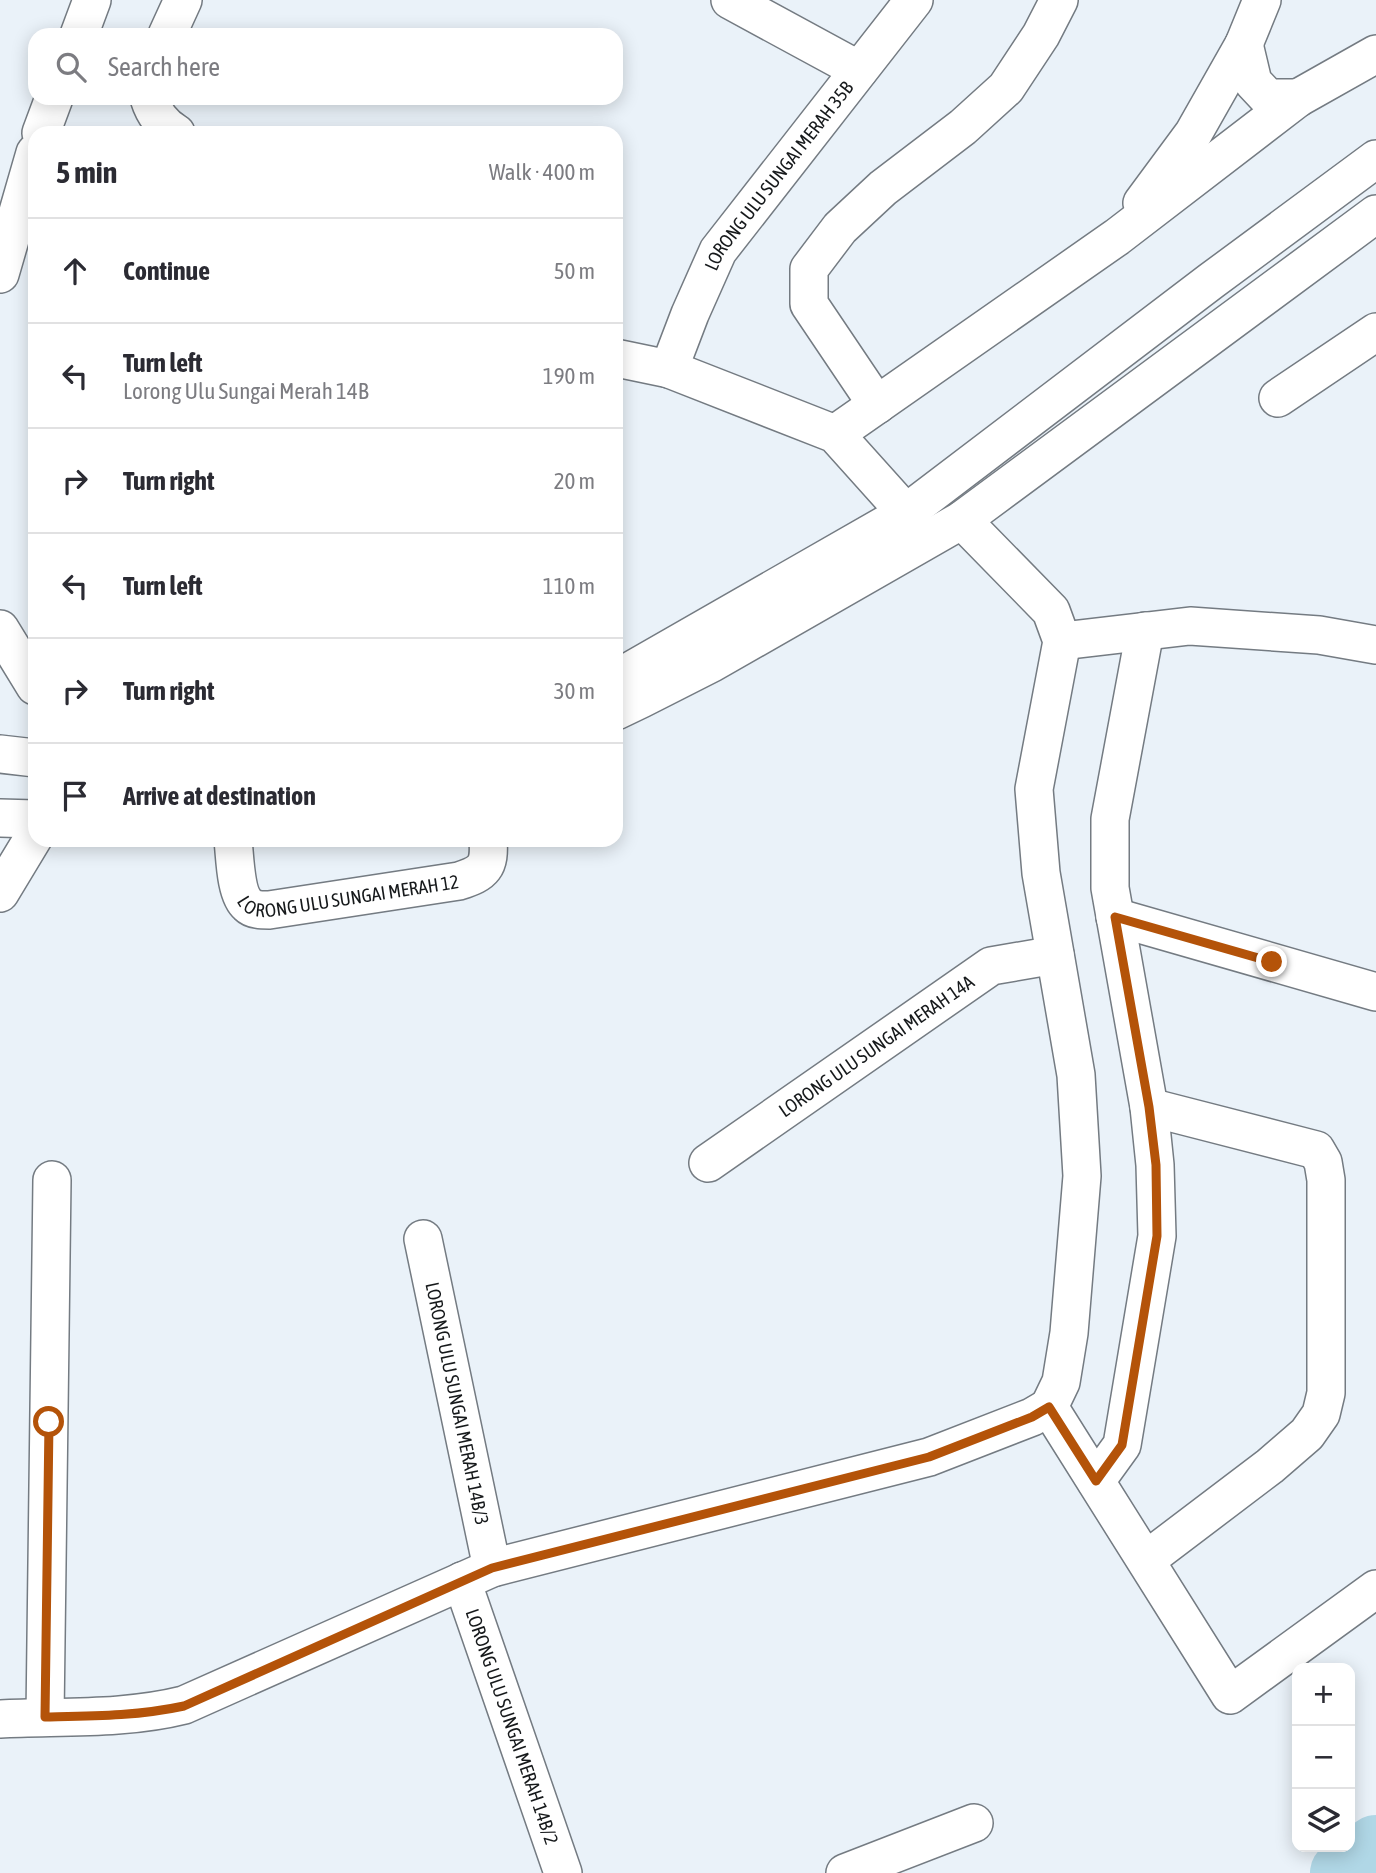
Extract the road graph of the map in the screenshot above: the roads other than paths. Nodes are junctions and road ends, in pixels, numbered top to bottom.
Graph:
1 (92, 0) edge
2 (183, 0) edge
3 (730, 0) edge
4 (914, 0) edge
5 (1059, 0) edge
6 (1262, 0) edge
7 (82, 28) edge
8 (170, 28) edge
9 (1244, 44) junction
10 (1376, 54) edge
11 (859, 70) junction
12 (1298, 97) junction
13 (51, 105) edge
14 (152, 105) edge
15 (44, 126) edge
16 (167, 126) edge
17 (1376, 159) edge
18 (28, 177) edge
19 (1376, 214) edge
20 (1116, 237) junction
21 (0, 274) edge
22 (1376, 332) edge
23 (623, 359) edge
24 (669, 369) junction
25 (1278, 398) dead end
26 (877, 405) junction
27 (835, 434) junction
28 (906, 513) junction
29 (962, 520) junction
30 (0, 629) edge
31 (1145, 631) junction
32 (1062, 641) junction
33 (1376, 645) edge
34 (28, 674) edge
35 (623, 675) edge
36 (623, 708) edge
37 (0, 754) edge
38 (28, 757) edge
39 (0, 818) edge
40 (28, 819) edge
41 (28, 847) edge
42 (234, 847) edge
43 (488, 847) edge
44 (0, 893) edge
45 (1115, 917) junction
46 (1055, 955) junction
47 (1376, 992) edge
48 (1149, 1107) junction
49 (708, 1163) dead end
50 (52, 1180) dead end
51 (423, 1239) dead end
52 (1049, 1407) junction
53 (1096, 1481) junction
54 (1146, 1560) junction
55 (477, 1574) junction
56 (1376, 1589) edge
57 (45, 1717) junction
58 (0, 1719) edge
59 (974, 1824) dead end
60 (563, 1873) edge
61 (845, 1873) edge

1 - 7 street
2 - 8 street
3 - 11 street
4 - 11 street, LORONG ULU SUNGAI MERAH 35B
5 - 26 street
6 - 9 street
9 - 12 street
9 - 20 street
10 - 12 street
11 - 24 street, LORONG ULU SUNGAI MERAH 35B
12 - 20 street
13 - 15 street
14 - 16 street
17 - 28 street
18 - 21 street
19 - 29 street
20 - 26 street
22 - 25 street
23 - 24 street
24 - 27 street
26 - 27 street
27 - 28 street
28 - 35 street
29 - 32 street
29 - 36 street
30 - 34 street
31 - 32 street
31 - 33 street
31 - 45 street
32 - 46 street
37 - 38 street
39 - 40 street
41 - 44 street
42 - 43 street, LORONG ULU SUNGAI MERAH 12
45 - 47 street
45 - 48 street
46 - 49 street, LORONG ULU SUNGAI MERAH 14A
46 - 52 street
48 - 53 street
48 - 54 street
50 - 57 street
51 - 55 street, LORONG ULU SUNGAI MERAH 14B/3
52 - 53 street
52 - 55 street
53 - 54 street
54 - 56 street
55 - 57 street
55 - 60 street, LORONG ULU SUNGAI MERAH 14B/2
57 - 58 street
59 - 61 street

